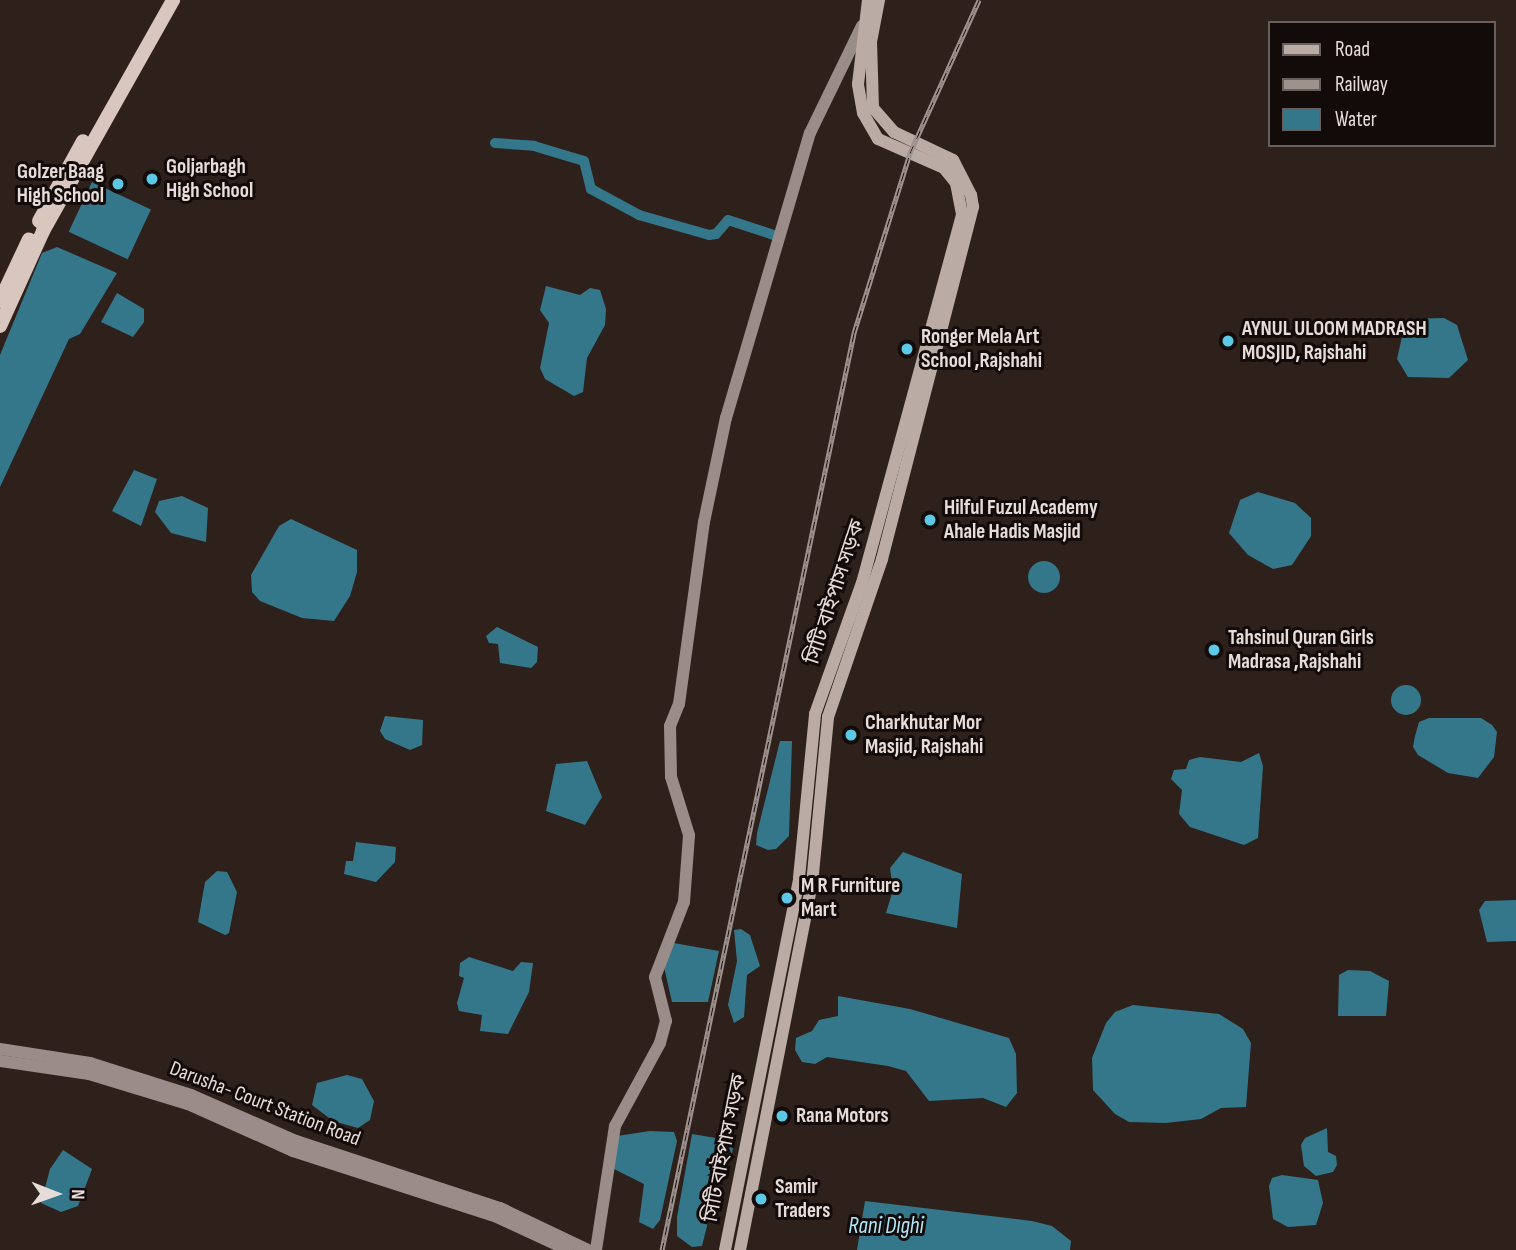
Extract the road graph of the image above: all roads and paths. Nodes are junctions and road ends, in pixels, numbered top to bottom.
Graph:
1 (164, 0) edge
2 (173, 0) edge
3 (868, 0) edge
4 (879, 0) edge
5 (862, 26) junction
6 (0, 301) edge
7 (0, 326) edge
8 (0, 1049) edge
9 (0, 1061) edge
10 (568, 1250) edge
11 (587, 1250) edge
12 (596, 1250) edge
13 (724, 1250) edge
14 (740, 1250) edge

1 - 6 highway
2 - 7 highway
3 - 5 main road, সিটি বাইপাস সড়ক
4 - 14 main road
5 - 12 street
5 - 13 main road, সিটি বাইপাস সড়ক
8 - 11 street, Darusha- Court Station Road
9 - 10 street, Darusha- Court Station Road

